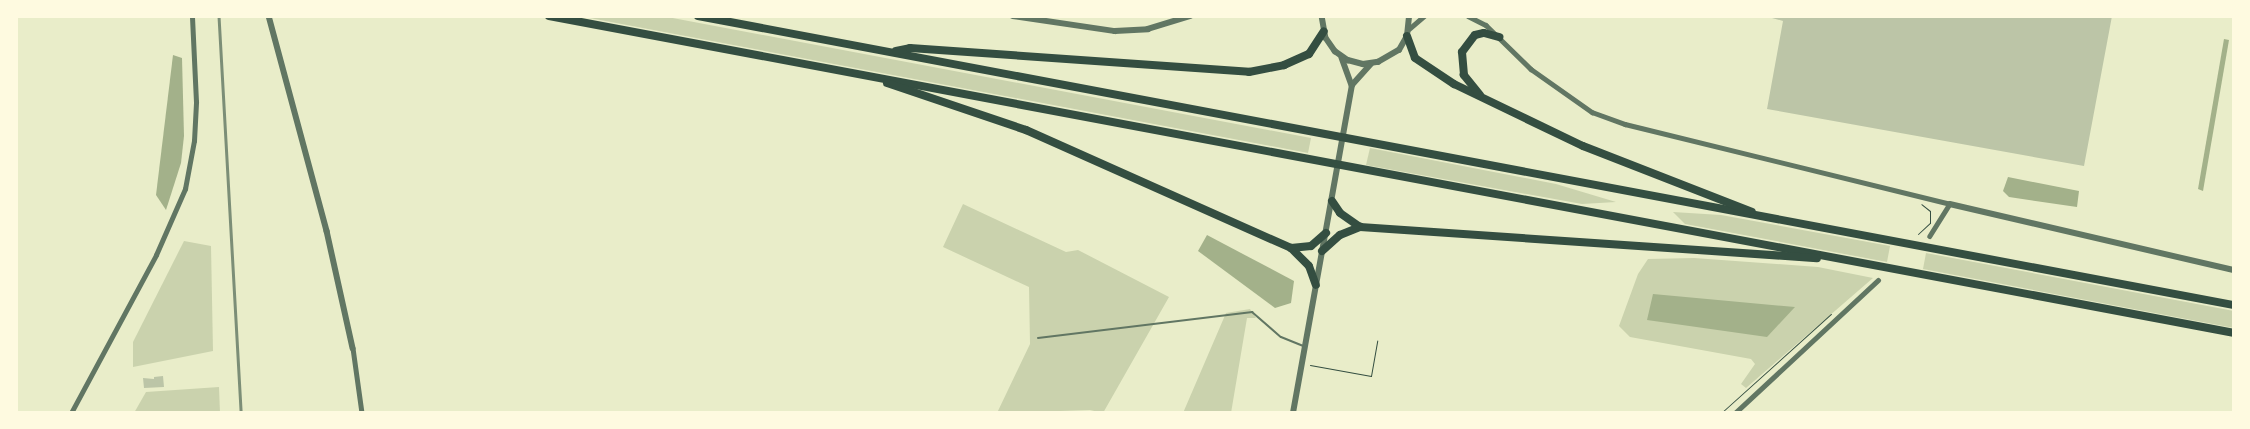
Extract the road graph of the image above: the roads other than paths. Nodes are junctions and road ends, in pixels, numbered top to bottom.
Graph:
1 (192, 16) edge
2 (269, 16) edge
3 (549, 16) edge
4 (698, 16) edge
5 (1013, 16) edge
6 (1190, 16) edge
7 (1409, 16) edge
8 (1424, 16) edge
9 (1468, 16) edge
10 (1322, 17) edge
11 (1324, 31) junction
12 (1408, 32) junction
13 (1499, 37) junction
14 (889, 52) junction
15 (1341, 56) junction
16 (1371, 64) junction
17 (876, 78) junction
18 (1352, 85) junction
19 (1483, 99) junction
20 (1332, 201) junction
21 (1950, 204) junction
22 (1758, 216) junction
23 (1360, 227) junction
24 (1326, 233) junction
25 (1930, 236) dead end
26 (1291, 248) junction
27 (1322, 251) junction
28 (1829, 257) junction
29 (2234, 270) edge
30 (1878, 280) dead end
31 (1316, 285) junction
32 (2234, 305) edge
33 (2234, 333) edge
34 (1038, 338) dead end
35 (1305, 347) junction
36 (353, 348) joint
37 (71, 413) edge
38 (362, 413) edge
39 (1293, 413) edge
40 (1736, 413) edge

1 - 37 street
2 - 36 street
3 - 17 highway
4 - 14 highway
5 - 6 street
7 - 12 street
8 - 12 street
9 - 13 street
10 - 11 street
11 - 14 highway
11 - 15 street
12 - 16 street
12 - 19 highway
13 - 19 highway
13 - 21 street
14 - 22 highway
15 - 16 street
15 - 18 street
16 - 18 street
17 - 26 highway
17 - 28 highway
18 - 20 street
19 - 22 highway
20 - 23 highway
20 - 24 street
21 - 25 street
21 - 29 street
22 - 32 highway
23 - 27 highway
23 - 28 highway
24 - 26 highway
24 - 27 street
26 - 31 highway
27 - 31 street
28 - 33 highway
30 - 40 street
31 - 35 street
34 - 35 lane
35 - 39 street
36 - 38 street

